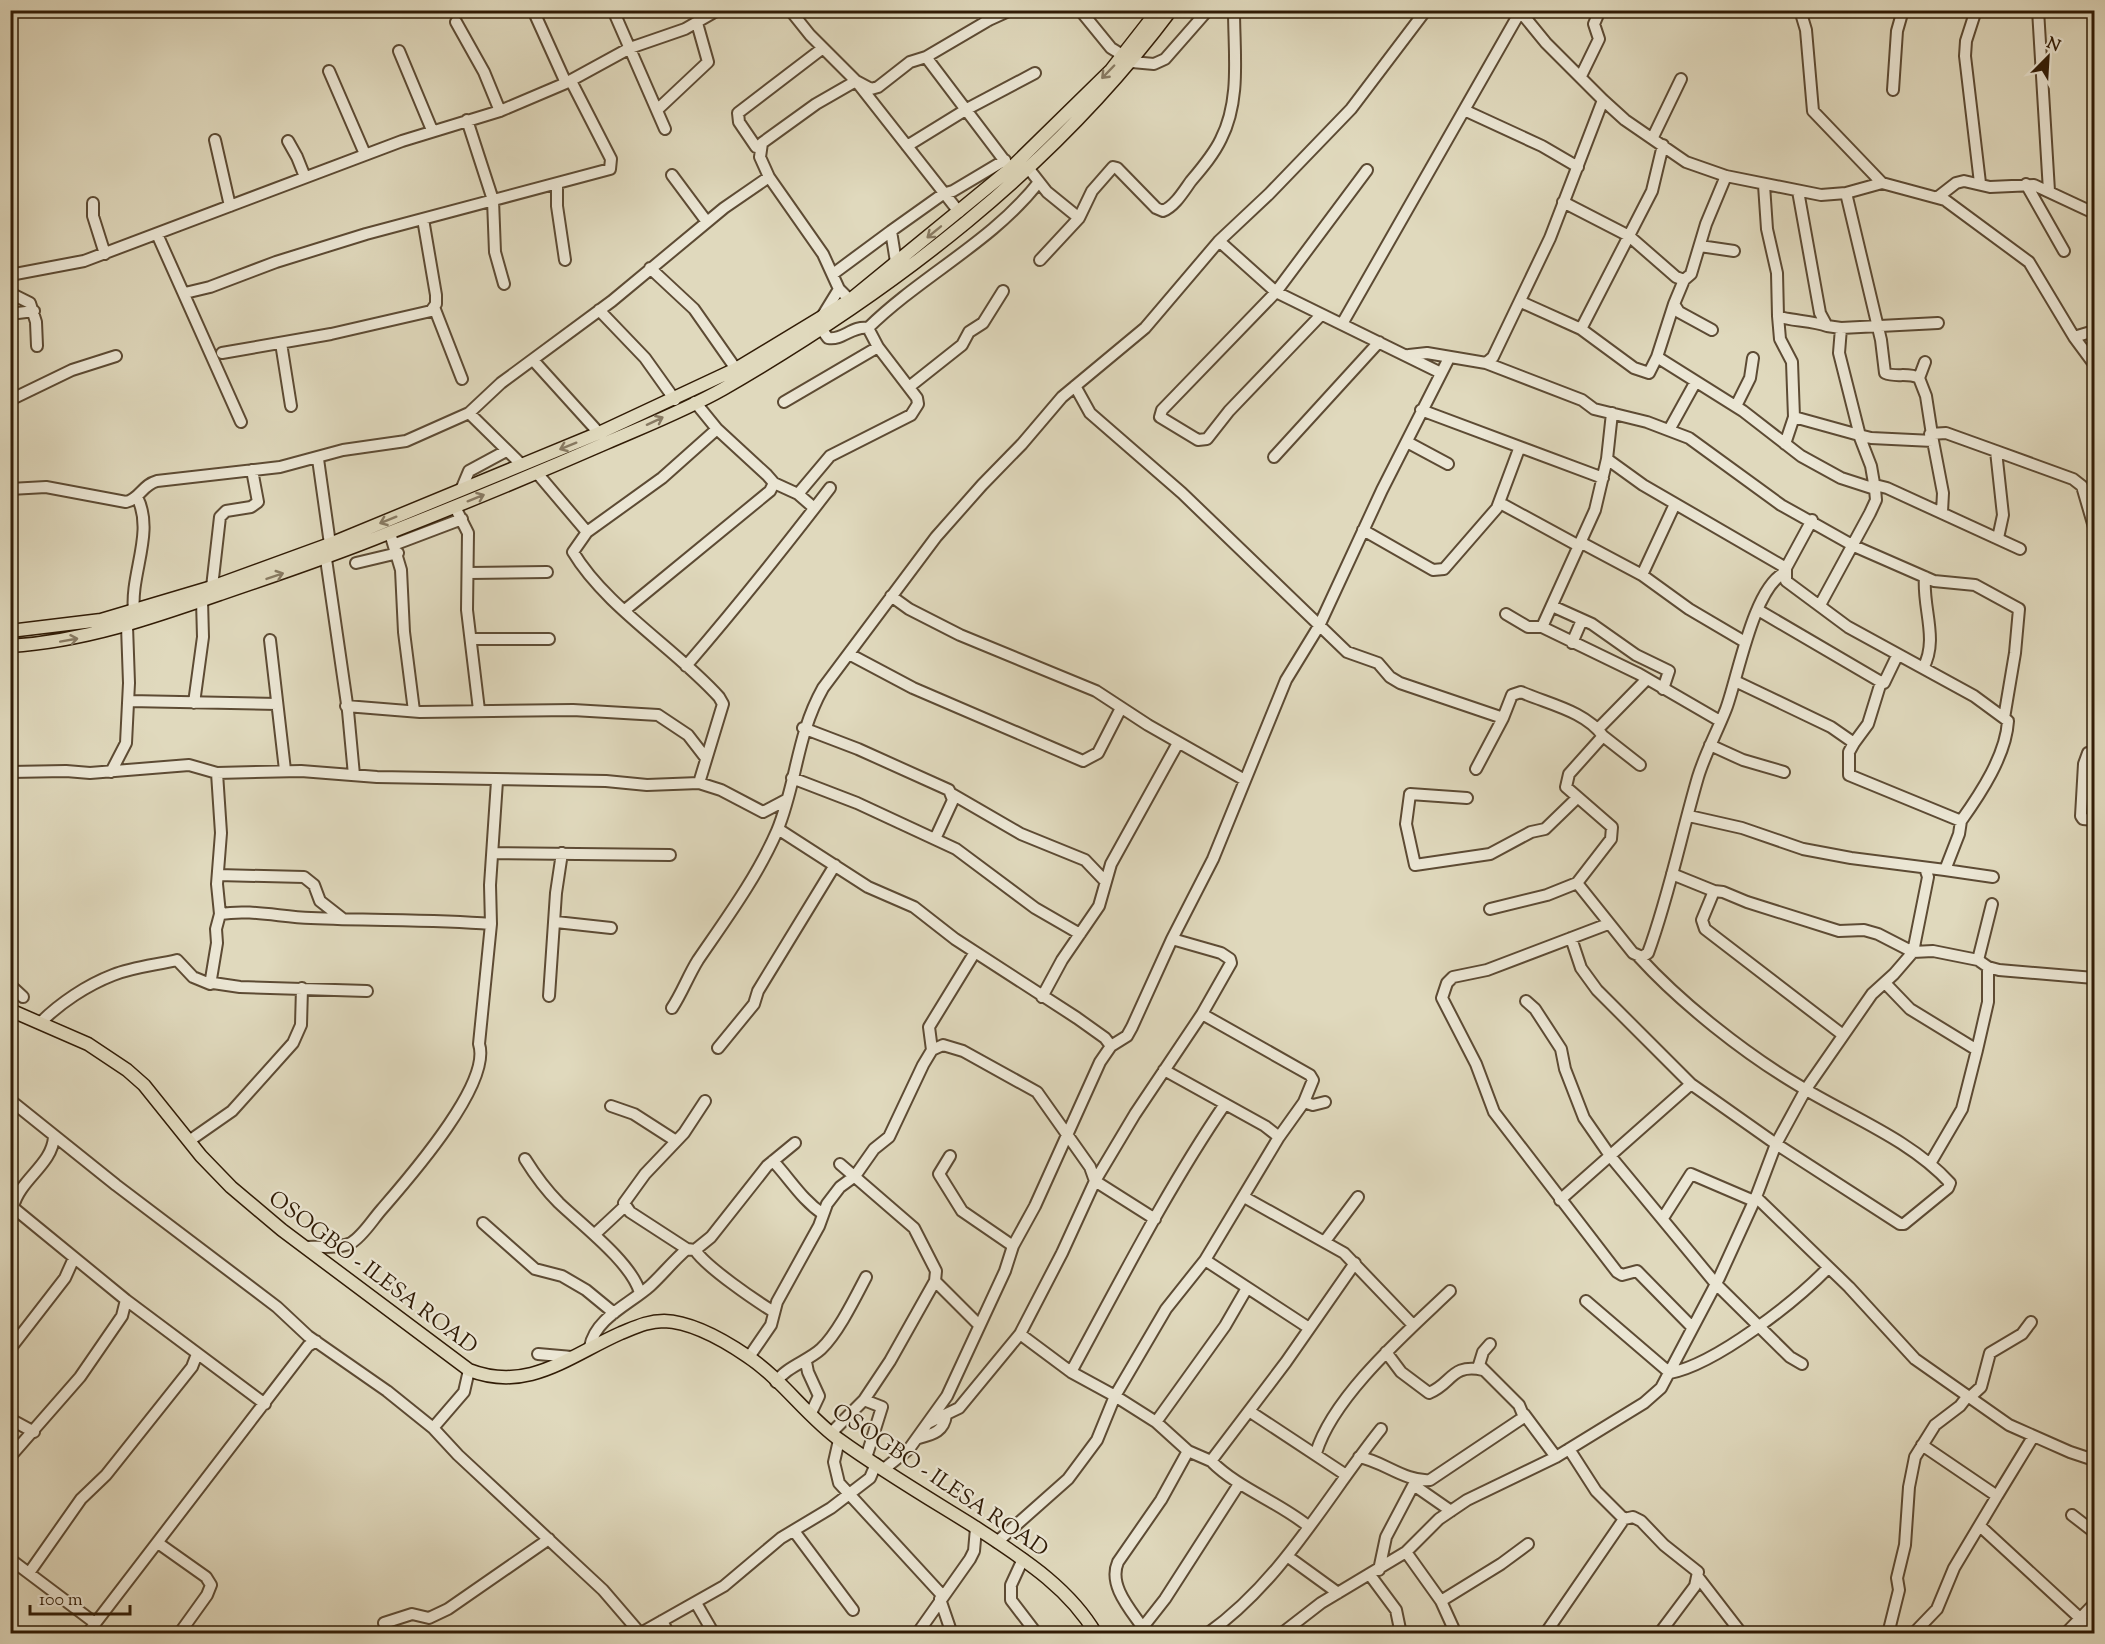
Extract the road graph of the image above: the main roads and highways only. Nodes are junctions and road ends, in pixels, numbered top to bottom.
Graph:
1 (1158, 10) edge
2 (1171, 10) edge
3 (1128, 59) junction
4 (821, 325) junction
5 (10, 631) edge
6 (11, 646) edge
7 (12, 1013) edge
8 (1096, 1634) edge

1 - 3 main road
2 - 3 main road
3 -> 4 main road
3 - 4 main road
4 -> 5 main road
6 -> 4 main road
7 - 8 main road, OSOGBO - ILESA ROAD

